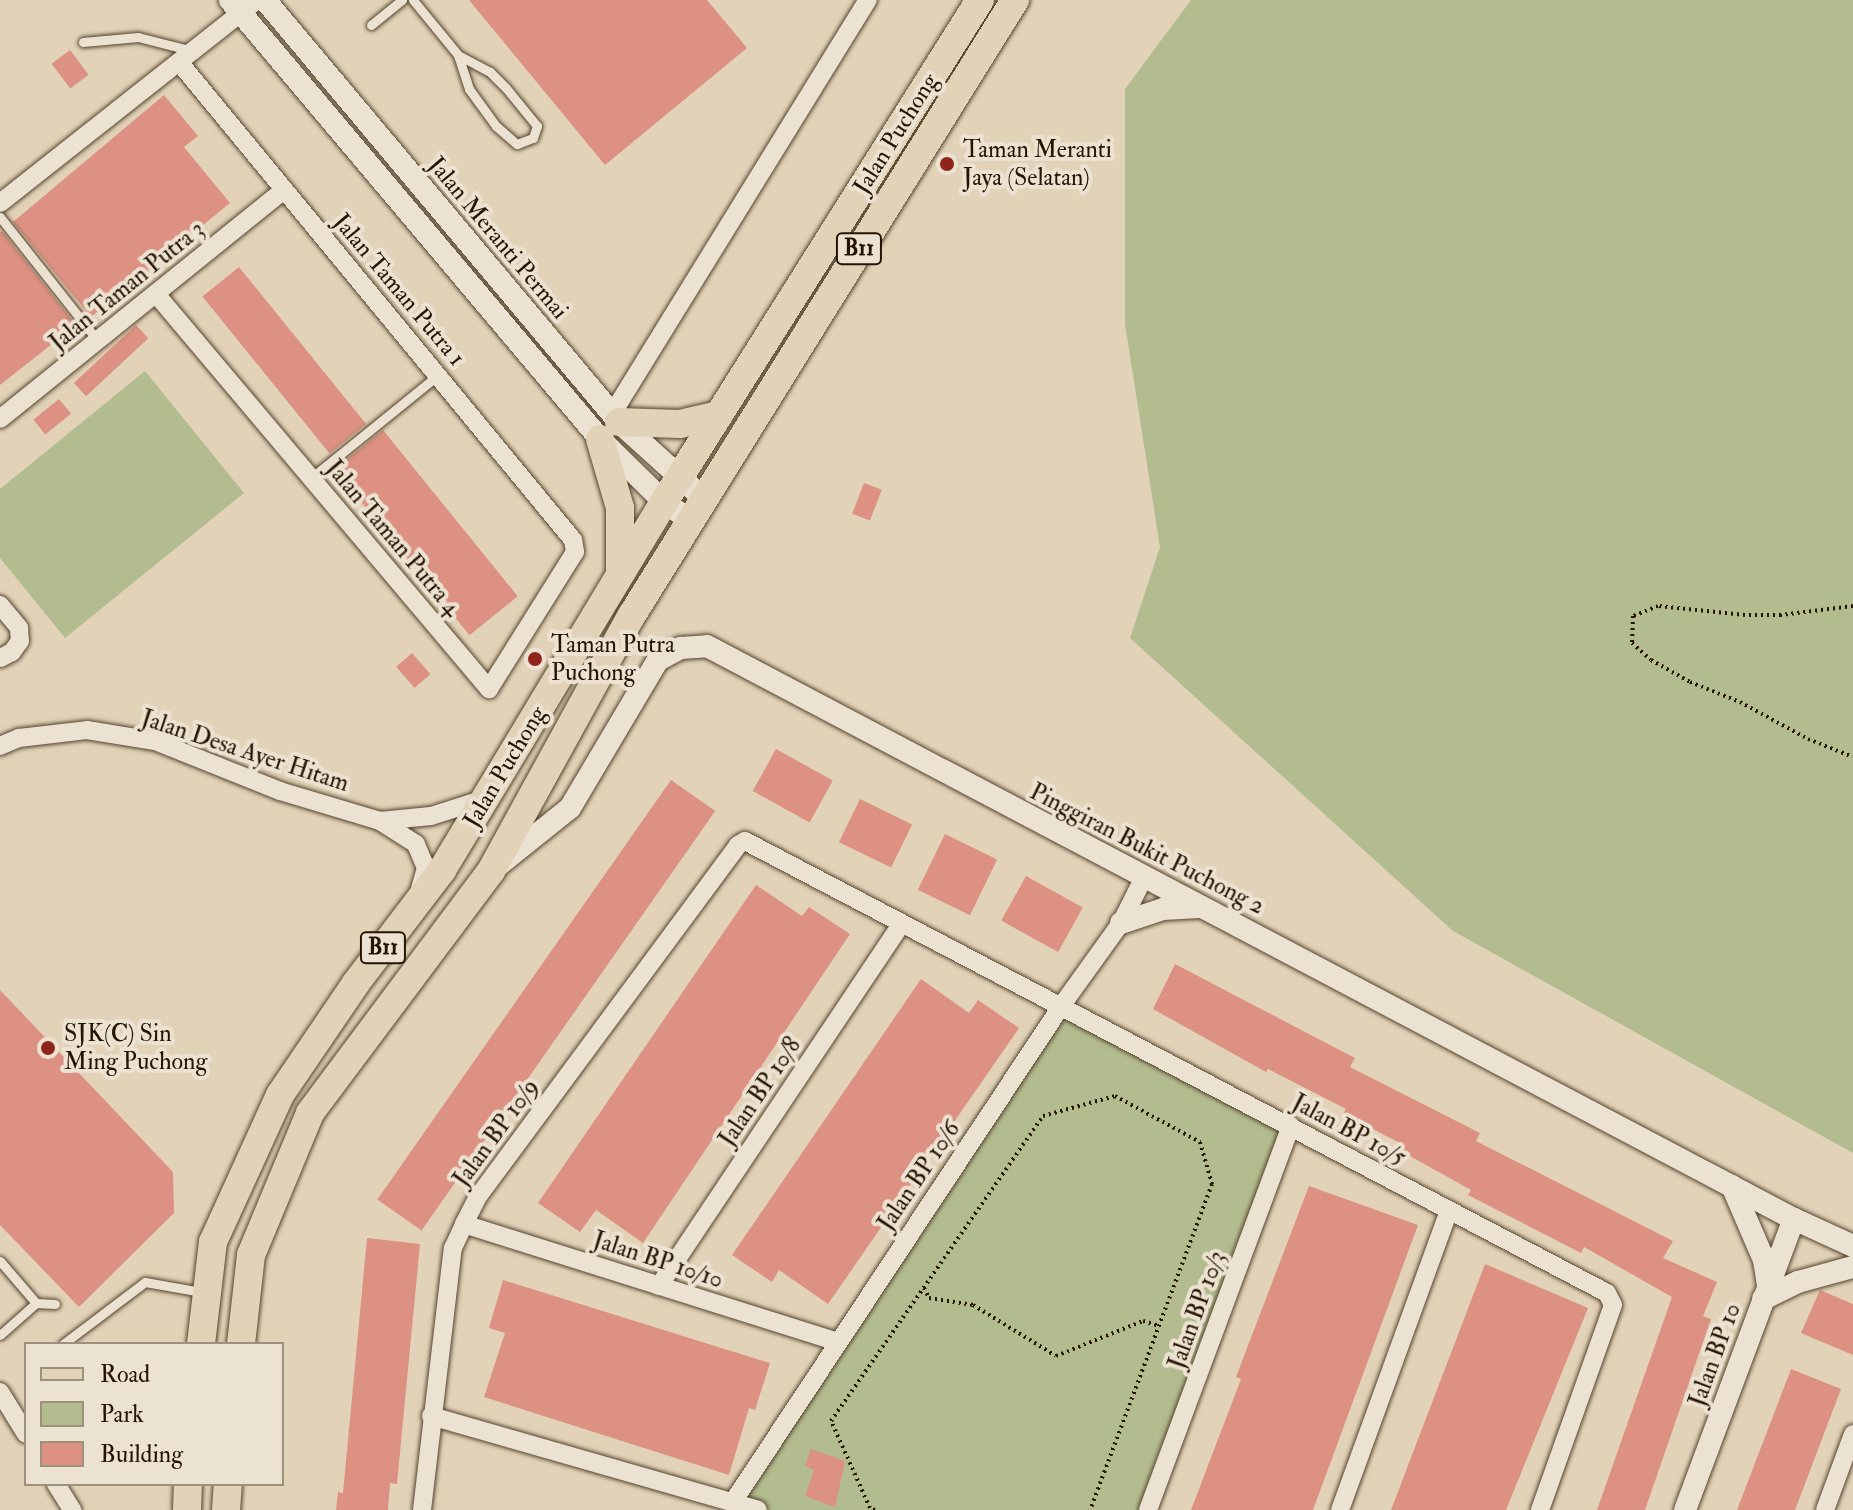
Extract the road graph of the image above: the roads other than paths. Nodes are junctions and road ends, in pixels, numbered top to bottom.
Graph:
1 (265, 0) edge
2 (402, 0) edge
3 (413, 0) edge
4 (868, 0) edge
5 (980, 0) edge
6 (1015, 0) edge
7 (242, 4) edge
8 (371, 25) dead end
9 (83, 42) dead end
10 (458, 55) junction
11 (186, 56) junction
12 (284, 190) junction
13 (0, 203) edge
14 (0, 217) edge
15 (156, 294) junction
16 (98, 341) junction
17 (438, 375) junction
18 (719, 415) junction
19 (0, 419) edge
20 (610, 425) junction
21 (311, 478) junction
22 (672, 490) junction
23 (697, 509) junction
24 (575, 552) joint
25 (619, 574) junction
26 (0, 605) edge
27 (0, 658) edge
28 (0, 746) edge
29 (488, 798) junction
30 (380, 821) junction
31 (745, 841) joint
32 (491, 871) junction
33 (1144, 877) junction
34 (416, 903) junction
35 (1204, 907) junction
36 (1121, 923) junction
37 (901, 924) junction
38 (1062, 1005) junction
39 (1291, 1126) junction
40 (1732, 1186) junction
41 (1449, 1210) junction
42 (1794, 1219) junction
43 (464, 1224) junction
44 (1853, 1246) edge
45 (0, 1261) edge
46 (1853, 1267) edge
47 (9, 1271) junction
48 (0, 1278) edge
49 (659, 1286) junction
50 (207, 1292) junction
51 (1766, 1292) junction
52 (36, 1303) junction
53 (55, 1304) dead end
54 (0, 1335) edge
55 (66, 1342) edge
56 (201, 1342) edge
57 (241, 1342) edge
58 (838, 1342) junction
59 (0, 1392) edge
60 (431, 1416) junction
61 (24, 1431) edge
62 (1853, 1434) edge
63 (57, 1486) edge
64 (188, 1486) edge
65 (228, 1486) edge
66 (733, 1502) junction
67 (72, 1510) edge
68 (187, 1510) edge
69 (226, 1510) edge
70 (422, 1510) edge
71 (758, 1510) edge
72 (1148, 1510) edge
73 (1340, 1510) edge
74 (1540, 1510) edge
75 (1685, 1510) edge
76 (1825, 1510) edge

1 - 20 street, Jalan Meranti Permai
2 - 8 lane
3 - 10 lane
4 - 20 street
5 - 18 main road, Jalan Puchong / B11
6 - 23 main road, Jalan Puchong / B11
7 - 11 street
7 - 20 street
9 - 11 lane
10 - 10 lane
11 - 12 street, Jalan Taman Putra 1
11 - 13 street
12 - 15 street, Jalan Taman Putra 3
12 - 17 street, Jalan Taman Putra 1
14 - 16 lane
15 - 16 street, Jalan Taman Putra 3
15 - 21 street, Jalan Taman Putra 4
16 - 19 street, Jalan Taman Putra 3
17 - 21 lane
17 - 24 street, Jalan Taman Putra 1
18 - 20 main road
18 - 22 main road, Jalan Puchong / B11
20 - 22 street, Jalan Meranti Permai
20 - 25 main road
21 - 24 street, Jalan Taman Putra 4
22 - 23 street, Jalan Meranti Permai
22 - 25 main road, Jalan Puchong / B11
23 - 32 main road, Jalan Puchong / B11
25 - 29 main road, Jalan Puchong / B11
26 - 27 street
28 - 30 street, Jalan Desa Ayer Hitam
29 - 30 street, Jalan Desa Ayer Hitam
29 - 34 main road, Jalan Puchong / B11
30 - 34 street, Jalan Desa Ayer Hitam
31 - 37 street, Jalan BP 10/5
31 - 43 street, Jalan BP 10/9
32 - 33 street, Pinggiran Bukit Puchong 2
32 - 57 main road, Jalan Puchong / B11
33 - 35 street, Pinggiran Bukit Puchong 2
33 - 36 street, Jalan BP 10/6
34 - 50 main road, Jalan Puchong / B11
35 - 36 street
35 - 40 street, Pinggiran Bukit Puchong 2
36 - 38 street, Jalan BP 10/6
37 - 38 street, Jalan BP 10/5
37 - 49 street, Jalan BP 10/8
38 - 39 street, Jalan BP 10/5
38 - 58 street, Jalan BP 10/6
39 - 41 street, Jalan BP 10/5
39 - 72 street, Jalan BP 10/3
40 - 42 street, Pinggiran Bukit Puchong 2
40 - 51 street
41 - 73 street
41 - 74 street, Jalan BP 10/5
42 - 44 street, Pinggiran Bukit Puchong 2
42 - 51 street, Jalan BP 10
43 - 49 street, Jalan BP 10/10
43 - 60 street, Jalan BP 10/9
45 - 47 lane
46 - 51 street
47 - 48 lane
47 - 52 lane
49 - 58 street, Jalan BP 10/10
50 - 55 lane
50 - 56 main road, Jalan Puchong / B11
51 - 75 street, Jalan BP 10
52 - 53 lane
52 - 54 lane
58 - 66 street, Jalan BP 10/6
59 - 61 street
60 - 66 street
60 - 70 street, Jalan BP 10/9
62 - 76 street
63 - 67 street
64 - 68 main road
65 - 69 main road
66 - 71 street

